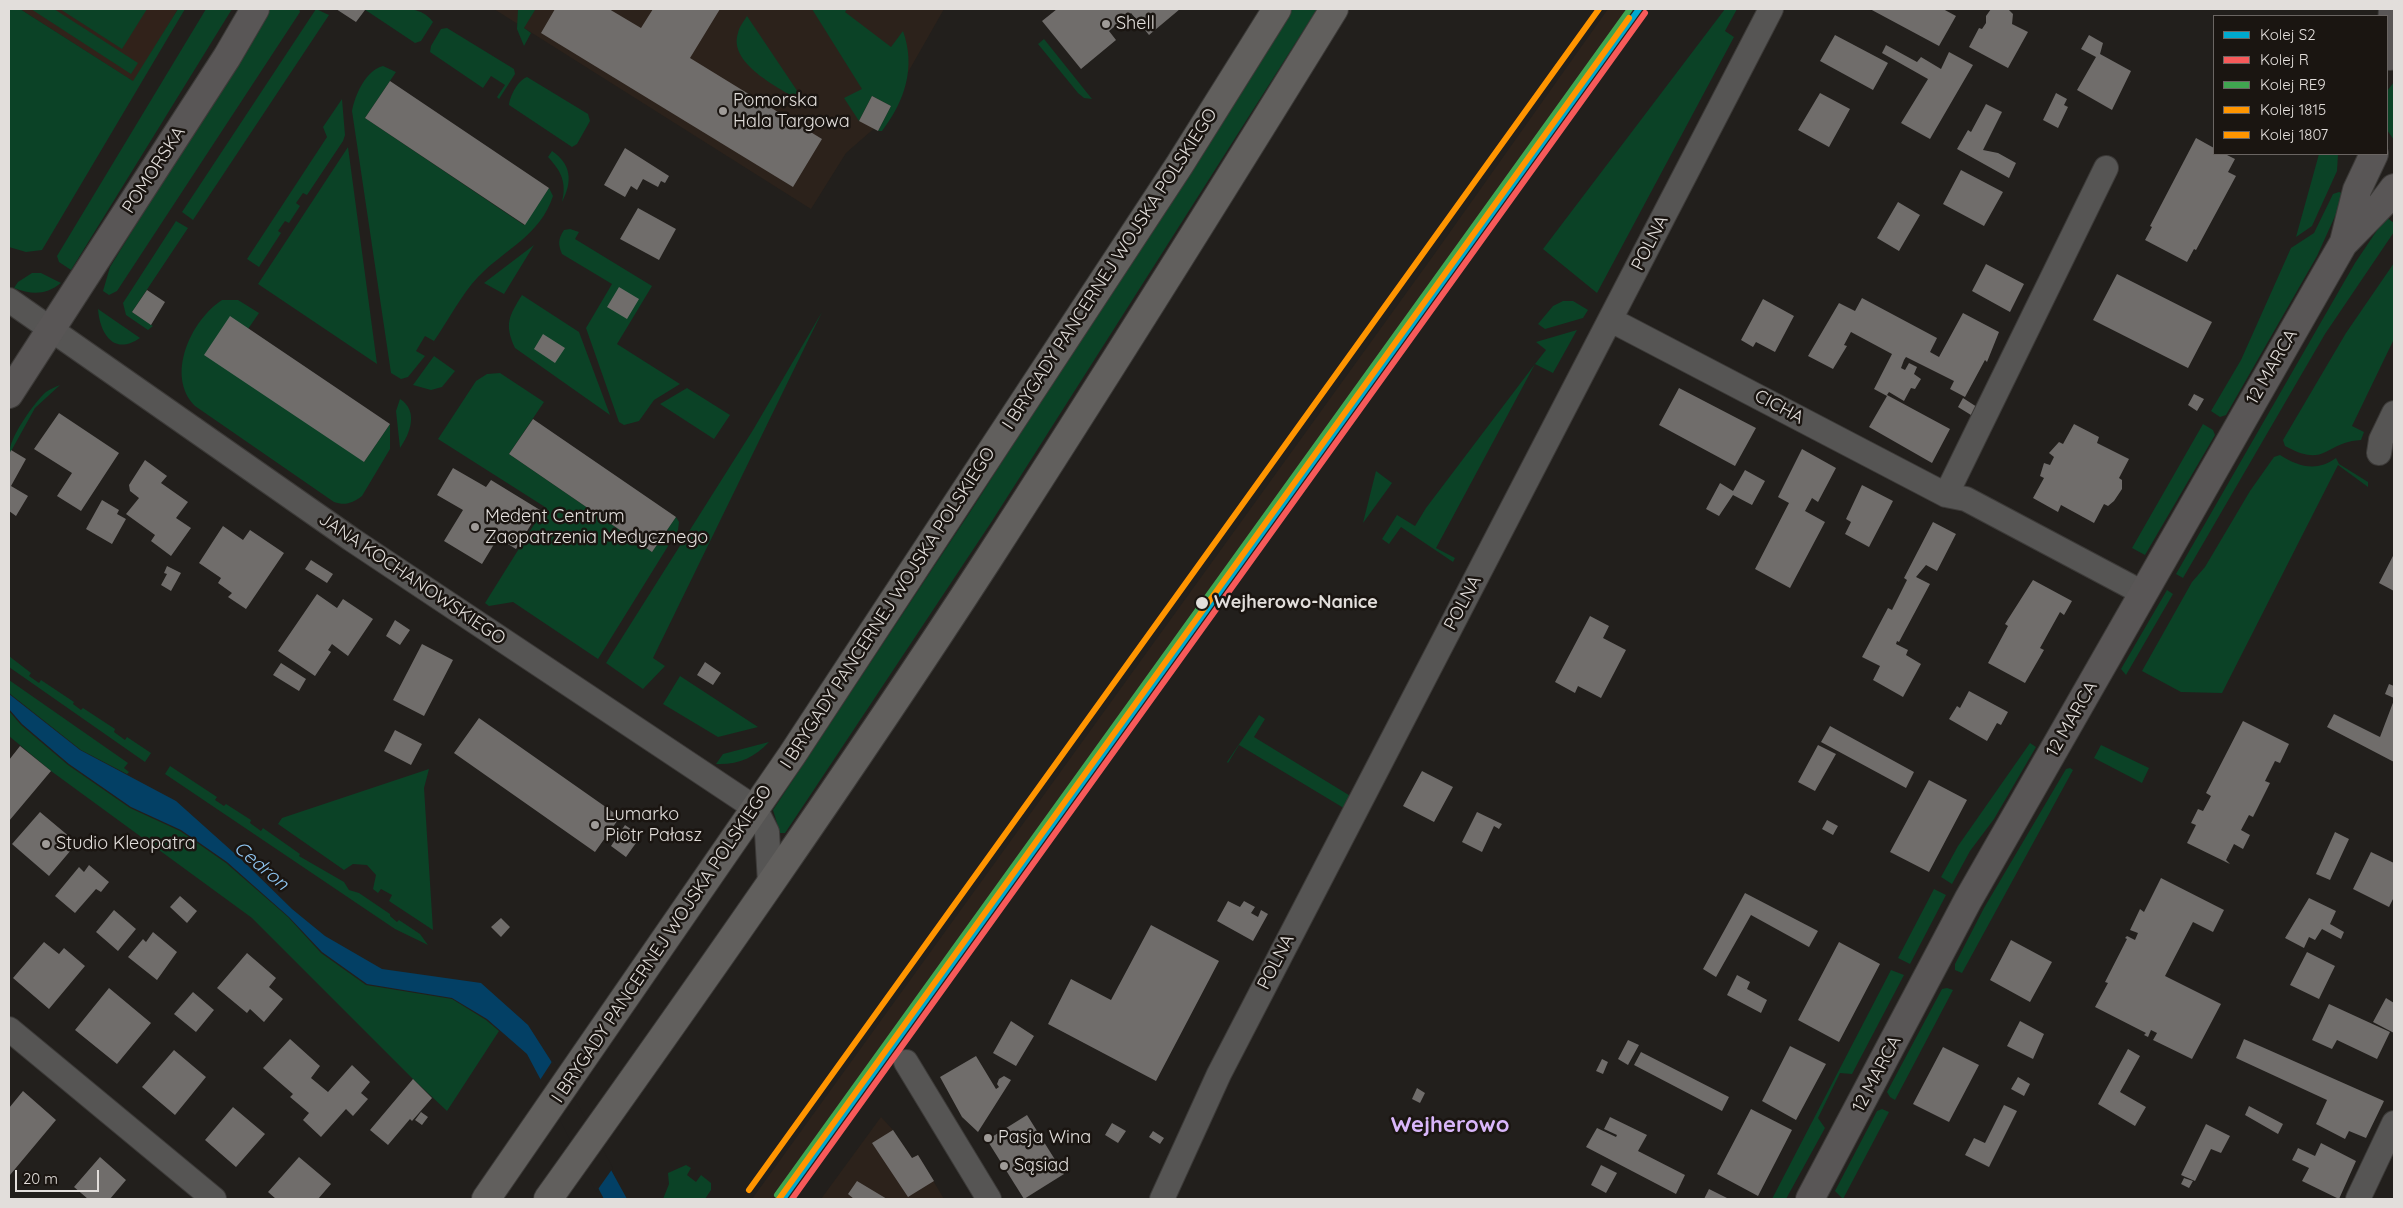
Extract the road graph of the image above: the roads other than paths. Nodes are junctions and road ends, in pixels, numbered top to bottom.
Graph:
1 (255, 9) edge
2 (1277, 9) edge
3 (1334, 9) edge
4 (1771, 9) edge
5 (2392, 9) edge
6 (2390, 56) edge
7 (2374, 155) edge
8 (2377, 155) edge
9 (2394, 166) edge
10 (2106, 168) dead end
11 (2394, 188) edge
12 (2343, 244) junction
13 (9, 300) edge
14 (1611, 320) junction
15 (50, 330) junction
16 (9, 394) edge
17 (2394, 413) edge
18 (2379, 453) dead end
19 (1946, 495) junction
20 (2143, 593) junction
21 (755, 808) junction
22 (770, 883) junction
23 (9, 1029) edge
24 (906, 1062) dead end
25 (2394, 1123) edge
26 (214, 1199) edge
27 (486, 1199) edge
28 (548, 1199) edge
29 (990, 1199) edge
30 (1162, 1199) edge
31 (1810, 1199) edge
32 (2358, 1199) edge

1 - 15 street, POMORSKA
2 - 21 main road, I BRYGADY PANCERNEJ WOJSKA POLSKIEGO
3 - 22 main road
4 - 14 street, POLNA
5 - 6 street
7 - 12 street, 12 MARCA
8 - 9 street
10 - 19 street
11 - 12 street, 12 MARCA
12 - 20 street, 12 MARCA
13 - 15 street, JANA KOCHANOWSKIEGO
14 - 19 street, CICHA
14 - 30 street, POLNA
15 - 16 street, POMORSKA
15 - 21 street, JANA KOCHANOWSKIEGO
17 - 18 street
19 - 20 street, CICHA
20 - 31 street, 12 MARCA
21 - 22 street, JANA KOCHANOWSKIEGO
21 - 27 main road, I BRYGADY PANCERNEJ WOJSKA POLSKIEGO
22 - 28 main road
23 - 26 street
24 - 29 street
25 - 32 street

